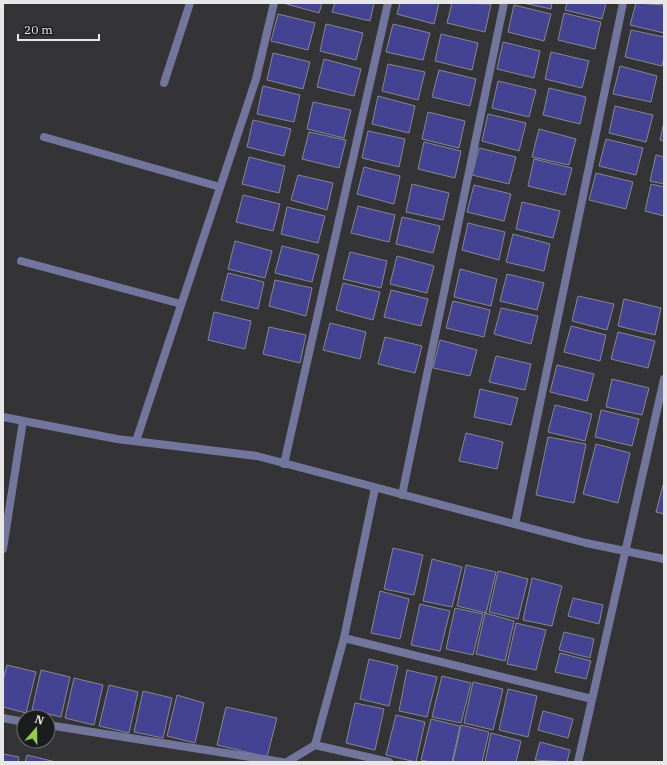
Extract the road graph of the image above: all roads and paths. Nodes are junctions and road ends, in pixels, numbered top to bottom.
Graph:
1 (190, 3) edge
2 (274, 3) edge
3 (388, 3) edge
4 (504, 3) edge
5 (623, 3) edge
6 (164, 83) dead end
7 (44, 137) dead end
8 (220, 187) junction
9 (20, 261) dead end
10 (181, 304) junction
11 (664, 379) edge
12 (3, 417) edge
13 (24, 420) junction
14 (136, 441) junction
15 (284, 464) junction
16 (375, 488) junction
17 (402, 494) junction
18 (515, 524) junction
19 (3, 549) edge
20 (625, 551) junction
21 (664, 559) edge
22 (344, 638) junction
23 (592, 699) junction
24 (3, 718) edge
25 (16, 720) edge
26 (56, 726) edge
27 (315, 745) junction
28 (282, 762) edge
29 (287, 762) edge
30 (389, 762) edge
31 (578, 762) edge

1 - 6 street
2 - 8 street
3 - 15 street
4 - 17 street
5 - 18 street
7 - 8 street
8 - 10 street
9 - 10 street
10 - 14 street
11 - 20 street
12 - 13 street
13 - 14 street
13 - 19 street
14 - 15 street
15 - 16 street
16 - 17 street
16 - 22 street
17 - 18 street
18 - 20 street
20 - 21 street
20 - 23 street
22 - 23 street
22 - 27 street
23 - 31 street
24 - 25 street
26 - 28 street
27 - 29 street
27 - 30 street

